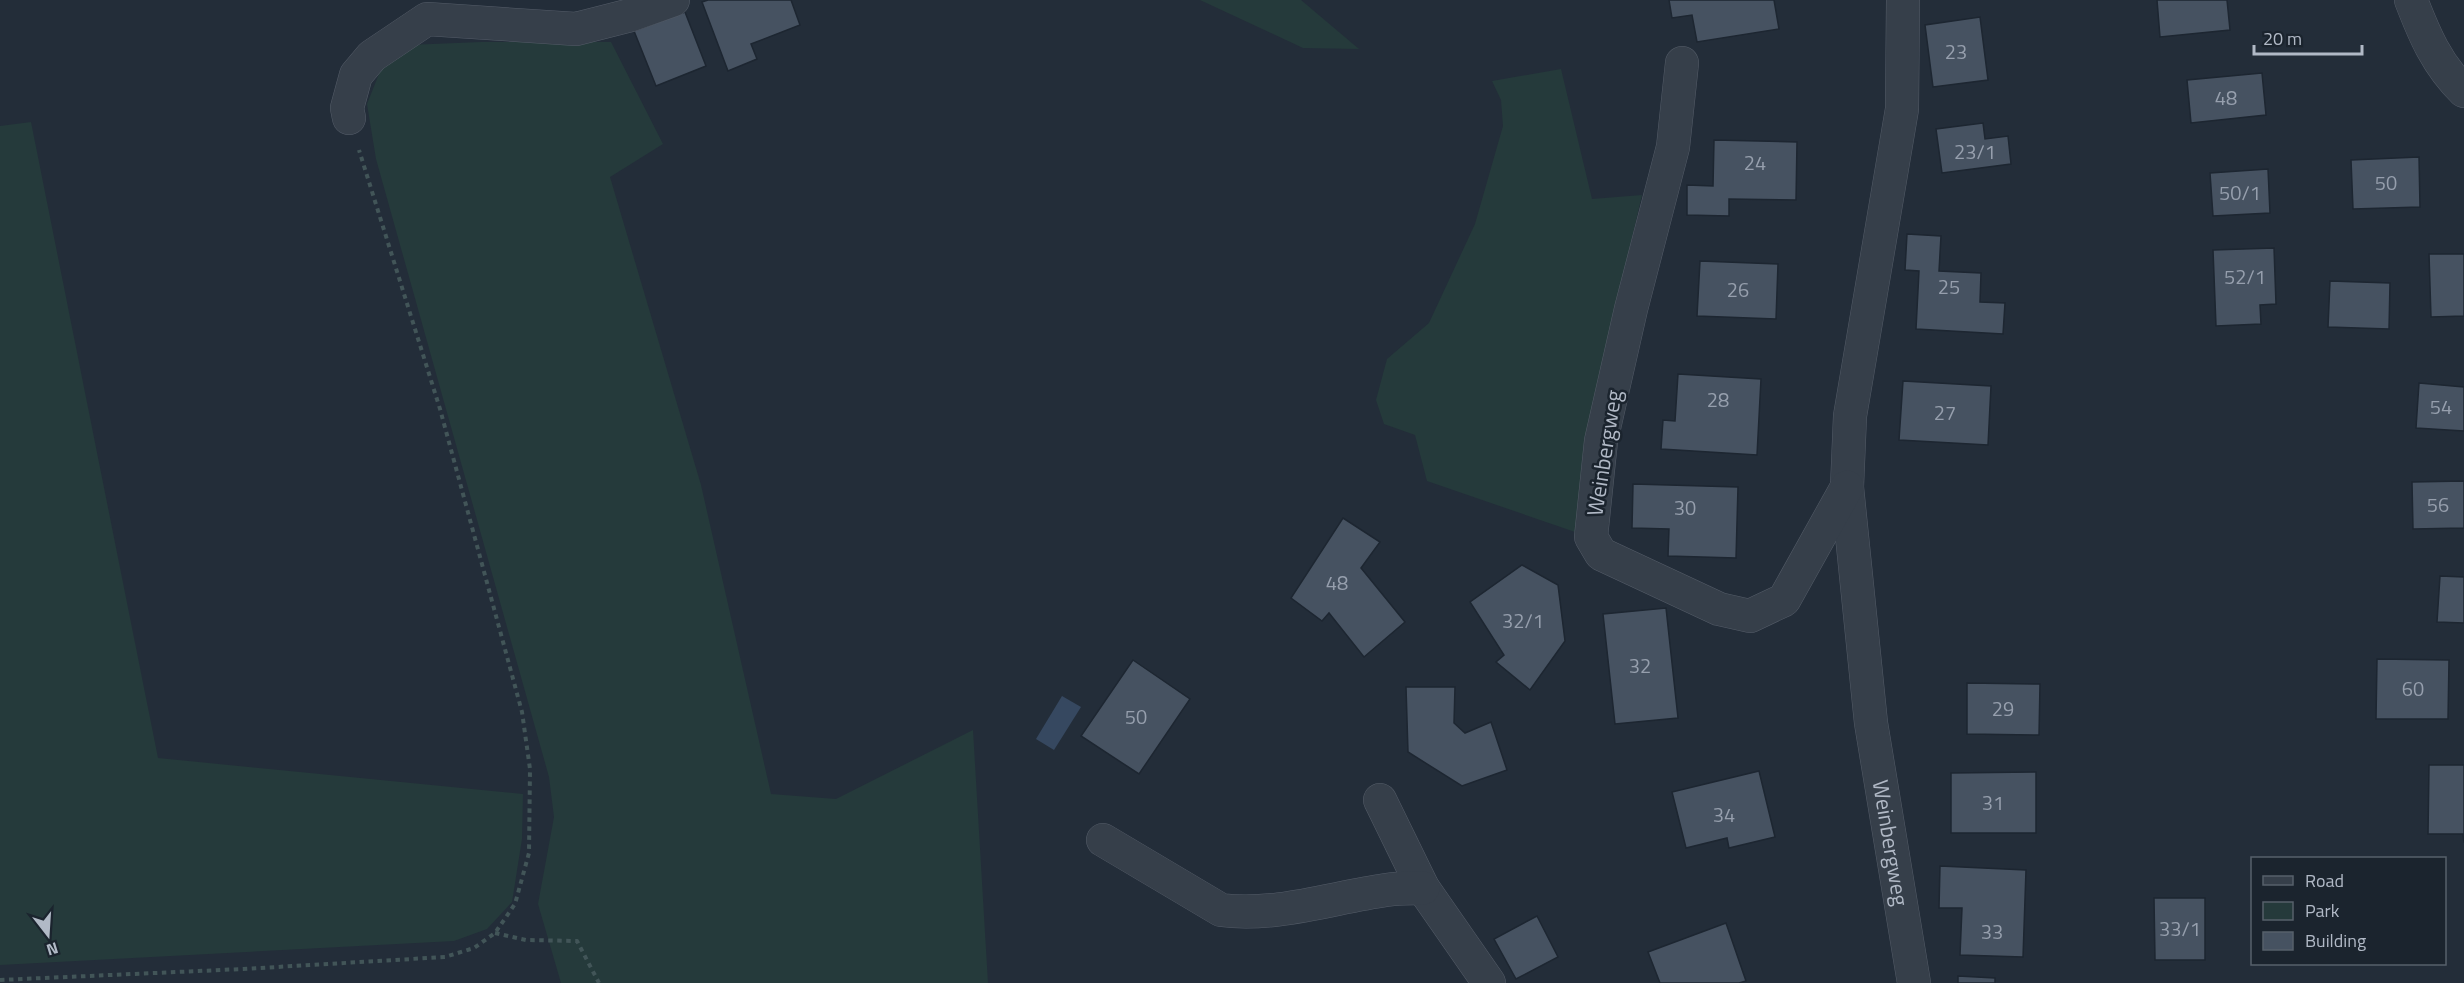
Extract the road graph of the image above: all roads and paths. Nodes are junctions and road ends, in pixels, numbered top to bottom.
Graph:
1 (673, 0) edge
2 (1903, 0) edge
3 (2411, 0) edge
4 (1682, 63) dead end
5 (2464, 91) edge
6 (349, 118) joint
7 (1847, 487) junction
8 (1380, 800) dead end
9 (1103, 840) dead end
10 (1422, 888) junction
11 (495, 933) junction
12 (0, 980) edge
13 (599, 983) edge
14 (1490, 983) edge
15 (1914, 983) edge

1 - 6 street
2 - 7 street, Weinbergweg
3 - 5 street
4 - 7 street, Weinbergweg
6 - 11 path
7 - 15 street, Weinbergweg
8 - 10 street
9 - 10 street
10 - 14 street
11 - 12 path
11 - 13 path

